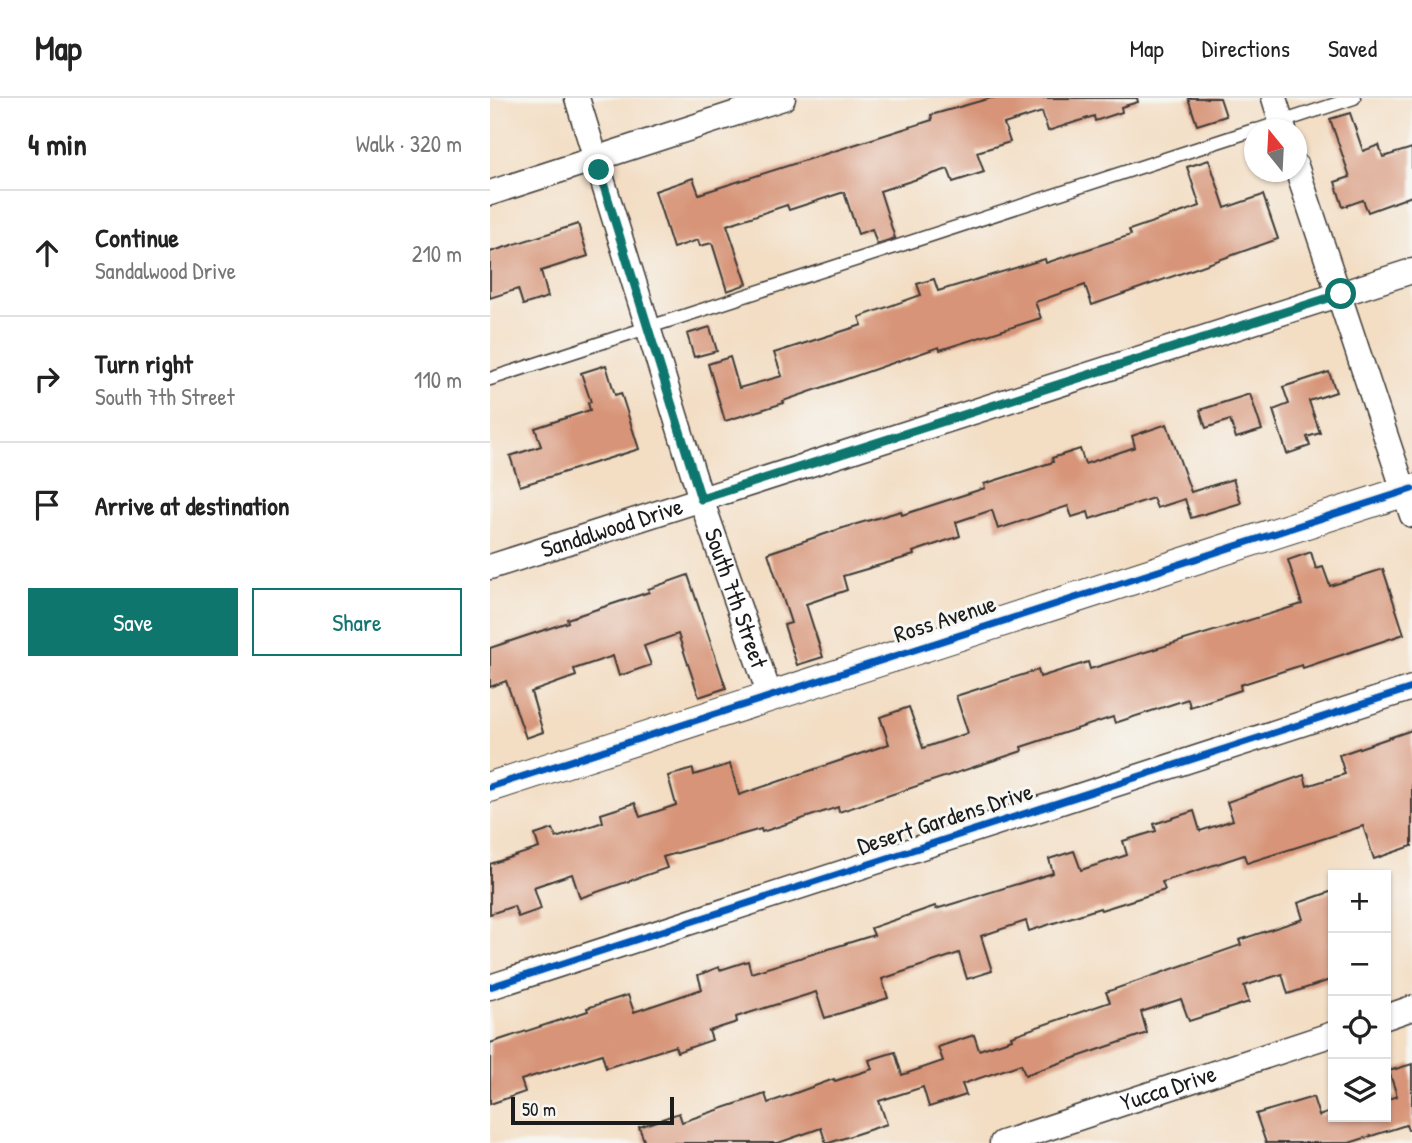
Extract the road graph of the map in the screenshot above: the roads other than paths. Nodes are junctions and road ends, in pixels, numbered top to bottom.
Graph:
1 (577, 98) edge
2 (783, 98) edge
3 (1274, 98) edge
4 (1354, 98) edge
5 (1281, 119) edge
6 (1301, 119) edge
7 (1244, 134) edge
8 (596, 159) junction
9 (1302, 182) edge
10 (490, 193) edge
11 (1412, 271) edge
12 (1341, 294) junction
13 (648, 327) junction
14 (490, 379) edge
15 (1409, 498) edge
16 (701, 499) junction
17 (490, 567) edge
18 (1412, 688) edge
19 (770, 696) junction
20 (490, 787) edge
21 (490, 987) edge
22 (1412, 1009) edge
23 (1391, 1015) edge
24 (1328, 1036) edge
25 (1002, 1143) edge

1 - 8 street, South 7th Street
2 - 8 street
3 - 5 street
4 - 6 lane
7 - 13 lane
8 - 10 street
8 - 13 street, South 7th Street
9 - 12 street
11 - 12 street, Sandalwood Drive
12 - 15 street
12 - 16 street, Sandalwood Drive
13 - 14 lane
13 - 16 street, South 7th Street
15 - 19 street, Ross Avenue
16 - 17 street, Sandalwood Drive
16 - 19 street, South 7th Street
18 - 21 street, Desert Gardens Drive
19 - 20 street, Ross Avenue
22 - 23 street
24 - 25 street, Yucca Drive

